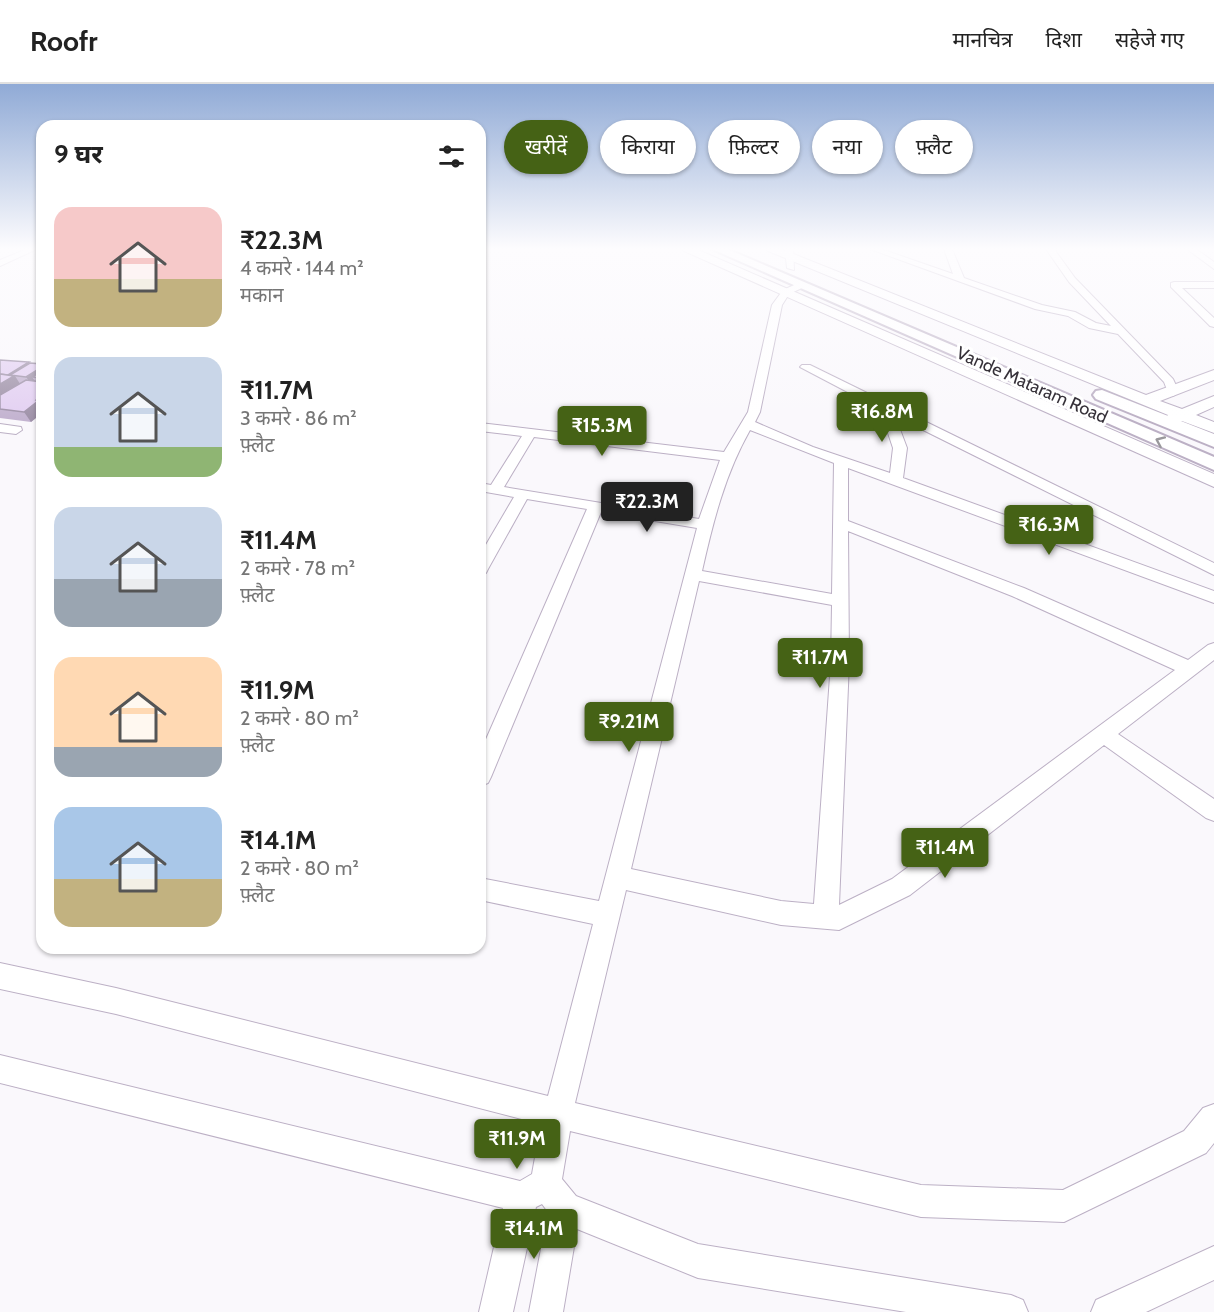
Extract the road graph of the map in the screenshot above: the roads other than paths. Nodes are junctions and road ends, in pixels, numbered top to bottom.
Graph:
1 (777, 306) edge
2 (818, 306) edge
3 (850, 306) edge
4 (907, 306) edge
5 (912, 306) edge
6 (1037, 306) edge
7 (1097, 306) edge
8 (1196, 306) edge
9 (1214, 324) edge
10 (1120, 331) junction
11 (806, 367) dead end
12 (1214, 375) edge
13 (1173, 392) junction
14 (1147, 400) junction
15 (1214, 401) edge
16 (885, 405) junction
17 (1175, 418) junction
18 (748, 424) junction
19 (0, 428) edge
20 (486, 428) edge
21 (1214, 428) edge
22 (16, 430) dead end
23 (531, 432) junction
24 (1214, 441) edge
25 (728, 457) junction
26 (841, 462) junction
27 (1214, 464) edge
28 (896, 480) junction
29 (1214, 481) edge
30 (488, 488) edge
31 (522, 495) junction
32 (596, 508) junction
33 (841, 523) junction
34 (705, 525) junction
35 (486, 558) edge
36 (1214, 570) edge
37 (693, 575) junction
38 (1214, 597) edge
39 (840, 601) junction
40 (1214, 650) edge
41 (1189, 668) junction
42 (1101, 733) junction
43 (486, 763) edge
44 (1214, 811) edge
45 (618, 878) junction
46 (486, 890) edge
47 (609, 915) junction
48 (826, 917) junction
49 (0, 976) edge
50 (0, 1069) edge
51 (558, 1114) junction
52 (1214, 1119) edge
53 (544, 1196) junction
54 (1214, 1263) edge
55 (496, 1312) edge
56 (546, 1312) edge
57 (1011, 1312) edge
58 (1108, 1312) edge

1 - 18 street
2 - 29 street
27 -> 3 main road, Vande Mataram Road
4 - 17 main road, Vande Mataram Road
5 - 14 street
6 - 10 street
7 - 10 street
8 - 9 street
10 - 13 street
11 - 16 street
12 - 13 street
13 - 14 street
14 - 17 street
15 - 17 street
16 - 28 street
16 - 36 street
17 - 21 street
17 - 24 main road, Vande Mataram Road
18 - 25 street
18 - 26 street
19 - 22 street
20 - 23 street
23 - 25 street
23 - 30 street
25 - 34 street
26 - 28 street
26 - 33 street
28 - 38 street
30 - 31 street
31 - 32 street
31 - 35 street
32 - 34 street
32 - 43 street
33 - 39 street
33 - 41 street
34 - 37 street
37 - 39 street
37 - 45 street
39 - 48 street
40 - 41 street
41 - 42 street
42 - 44 street
42 - 48 street
45 - 47 street
45 - 48 street
46 - 47 street
47 - 51 street
49 - 51 street
50 - 53 street
51 - 52 street
51 - 53 street
53 - 55 street
53 - 56 street
53 - 57 street
54 - 58 street

